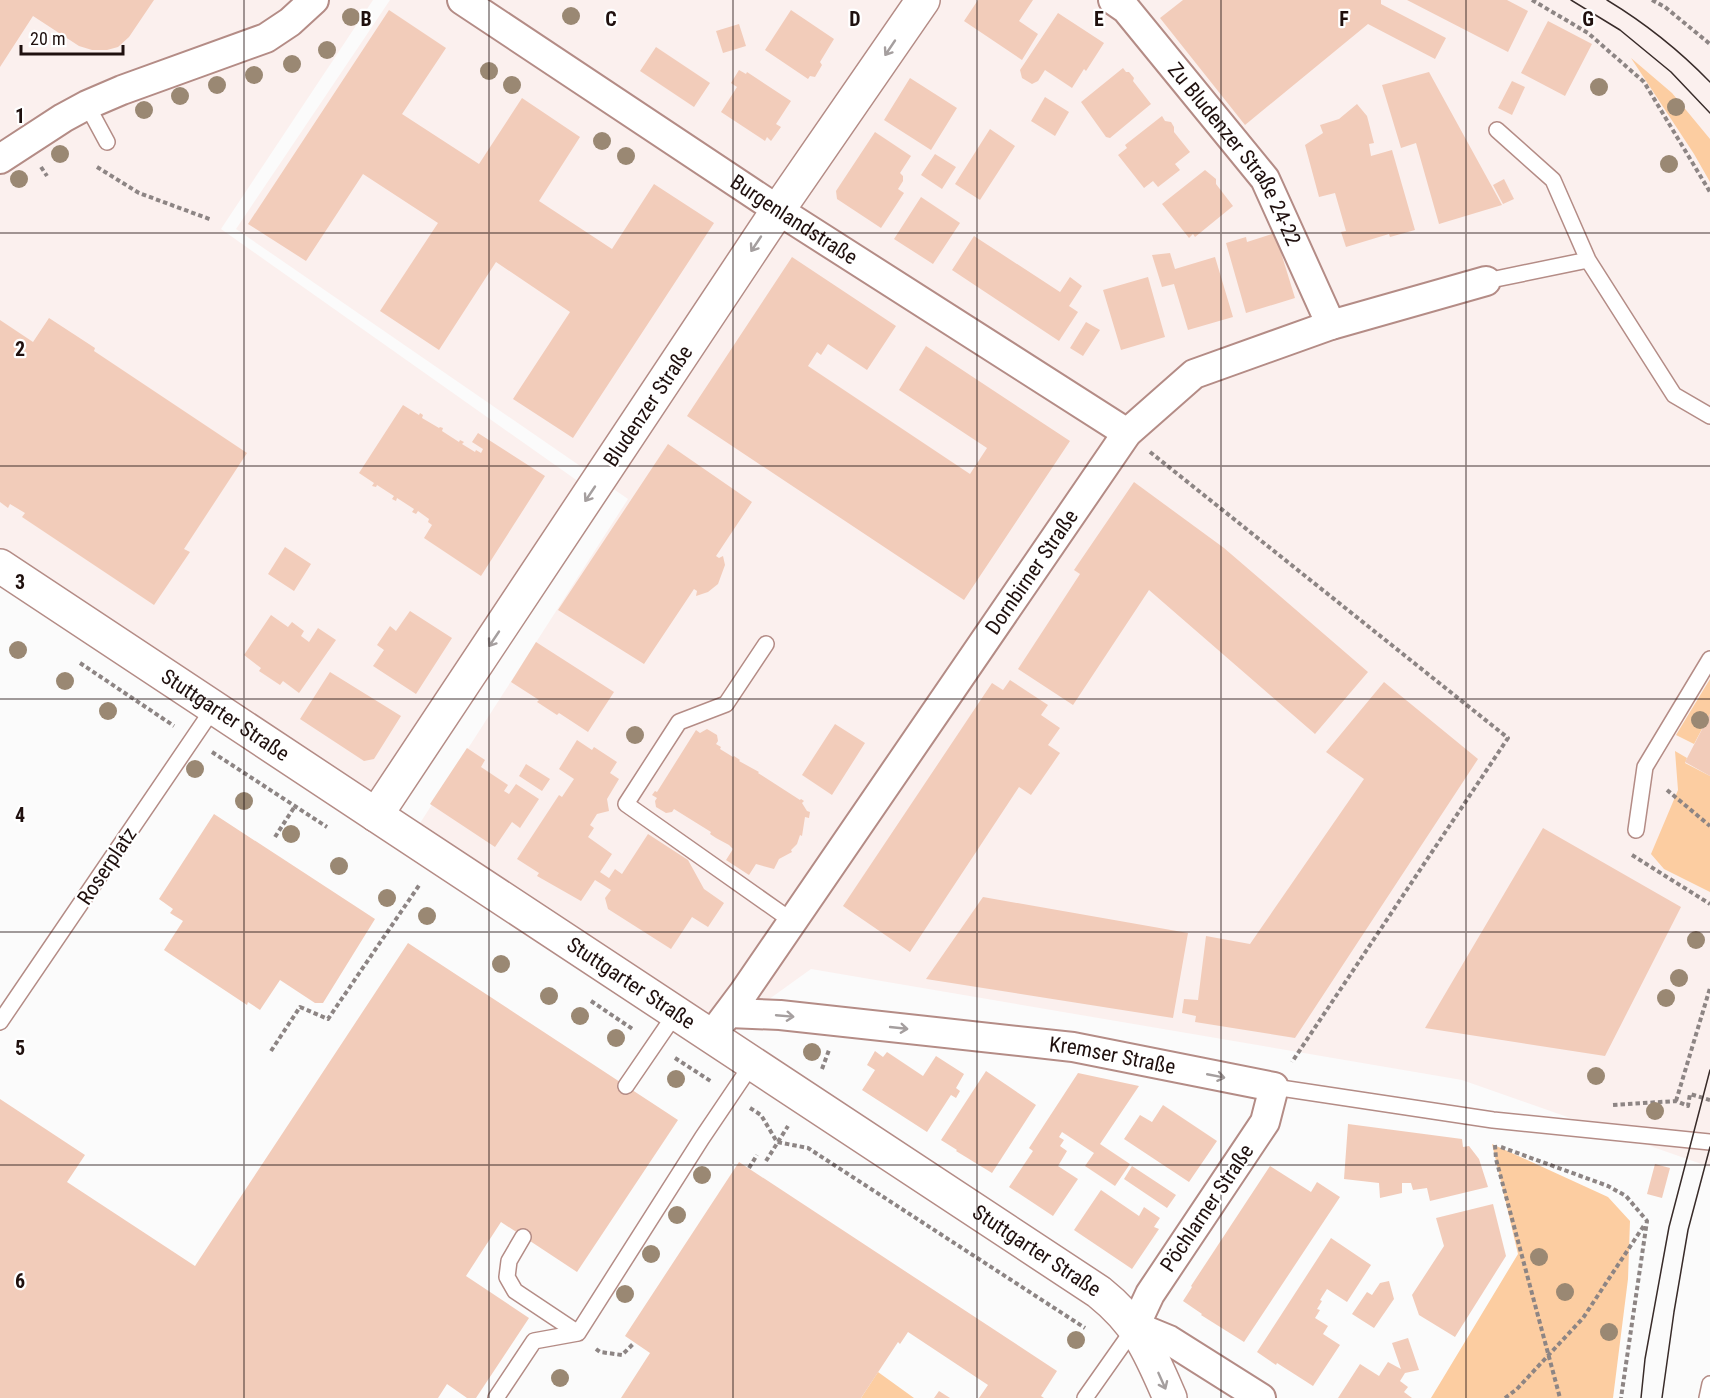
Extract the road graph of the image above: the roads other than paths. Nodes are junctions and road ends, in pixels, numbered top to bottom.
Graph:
1 (314, 0) edge
2 (923, 0) edge
3 (1113, 0) edge
4 (469, 2) edge
5 (87, 105) junction
6 (1497, 130) dead end
7 (107, 141) dead end
8 (0, 159) edge
9 (778, 210) junction
10 (1588, 260) junction
11 (1486, 281) joint
12 (1331, 325) junction
13 (1710, 416) edge
14 (1127, 433) junction
15 (0, 566) edge
16 (766, 644) dead end
17 (1710, 659) edge
18 (213, 709) junction
19 (376, 815) junction
20 (1636, 830) road end
21 (792, 921) junction
22 (676, 1013) junction
23 (0, 1022) edge
24 (720, 1024) junction
25 (752, 1064) junction
26 (626, 1086) dead end
27 (1275, 1087) junction
28 (1710, 1142) edge
29 (523, 1237) dead end
30 (1135, 1326) junction
31 (578, 1333) junction
32 (1710, 1384) edge
33 (496, 1398) edge
34 (1085, 1398) edge
35 (1170, 1398) edge
36 (1262, 1398) edge
37 (1707, 1398) edge

1 - 5 street
2 -> 9 main road, Bludenzer Straße
3 - 12 street, Zu Bludenzer Straße 24-22
4 - 9 street, Burgenlandstraße
5 - 7 lane
5 - 8 street
6 - 10 lane
9 - 14 street, Burgenlandstraße
9 -> 19 main road, Bludenzer Straße
10 - 11 lane
10 - 13 lane
11 - 12 street, Dornbirner Straße
12 - 14 street, Dornbirner Straße
14 - 21 street, Dornbirner Straße
15 - 18 main road, Stuttgarter Straße
16 - 21 lane
17 - 20 lane
18 - 19 main road, Stuttgarter Straße
18 - 23 lane, Roserplatz
19 - 22 main road, Stuttgarter Straße
21 - 24 street, Dornbirner Straße
22 - 24 main road, Stuttgarter Straße
22 - 26 lane
24 - 25 main road, Stuttgarter Straße
24 -> 27 street, Kremser Straße
25 - 30 main road, Stuttgarter Straße
25 - 31 lane
27 - 28 lane, Kremser Straße
27 - 30 street, Pöchlarner Straße
29 - 31 lane
30 - 34 lane
30 -> 35 main road
30 - 36 street, Stuttgarter Straße
31 - 33 lane
32 - 37 lane

